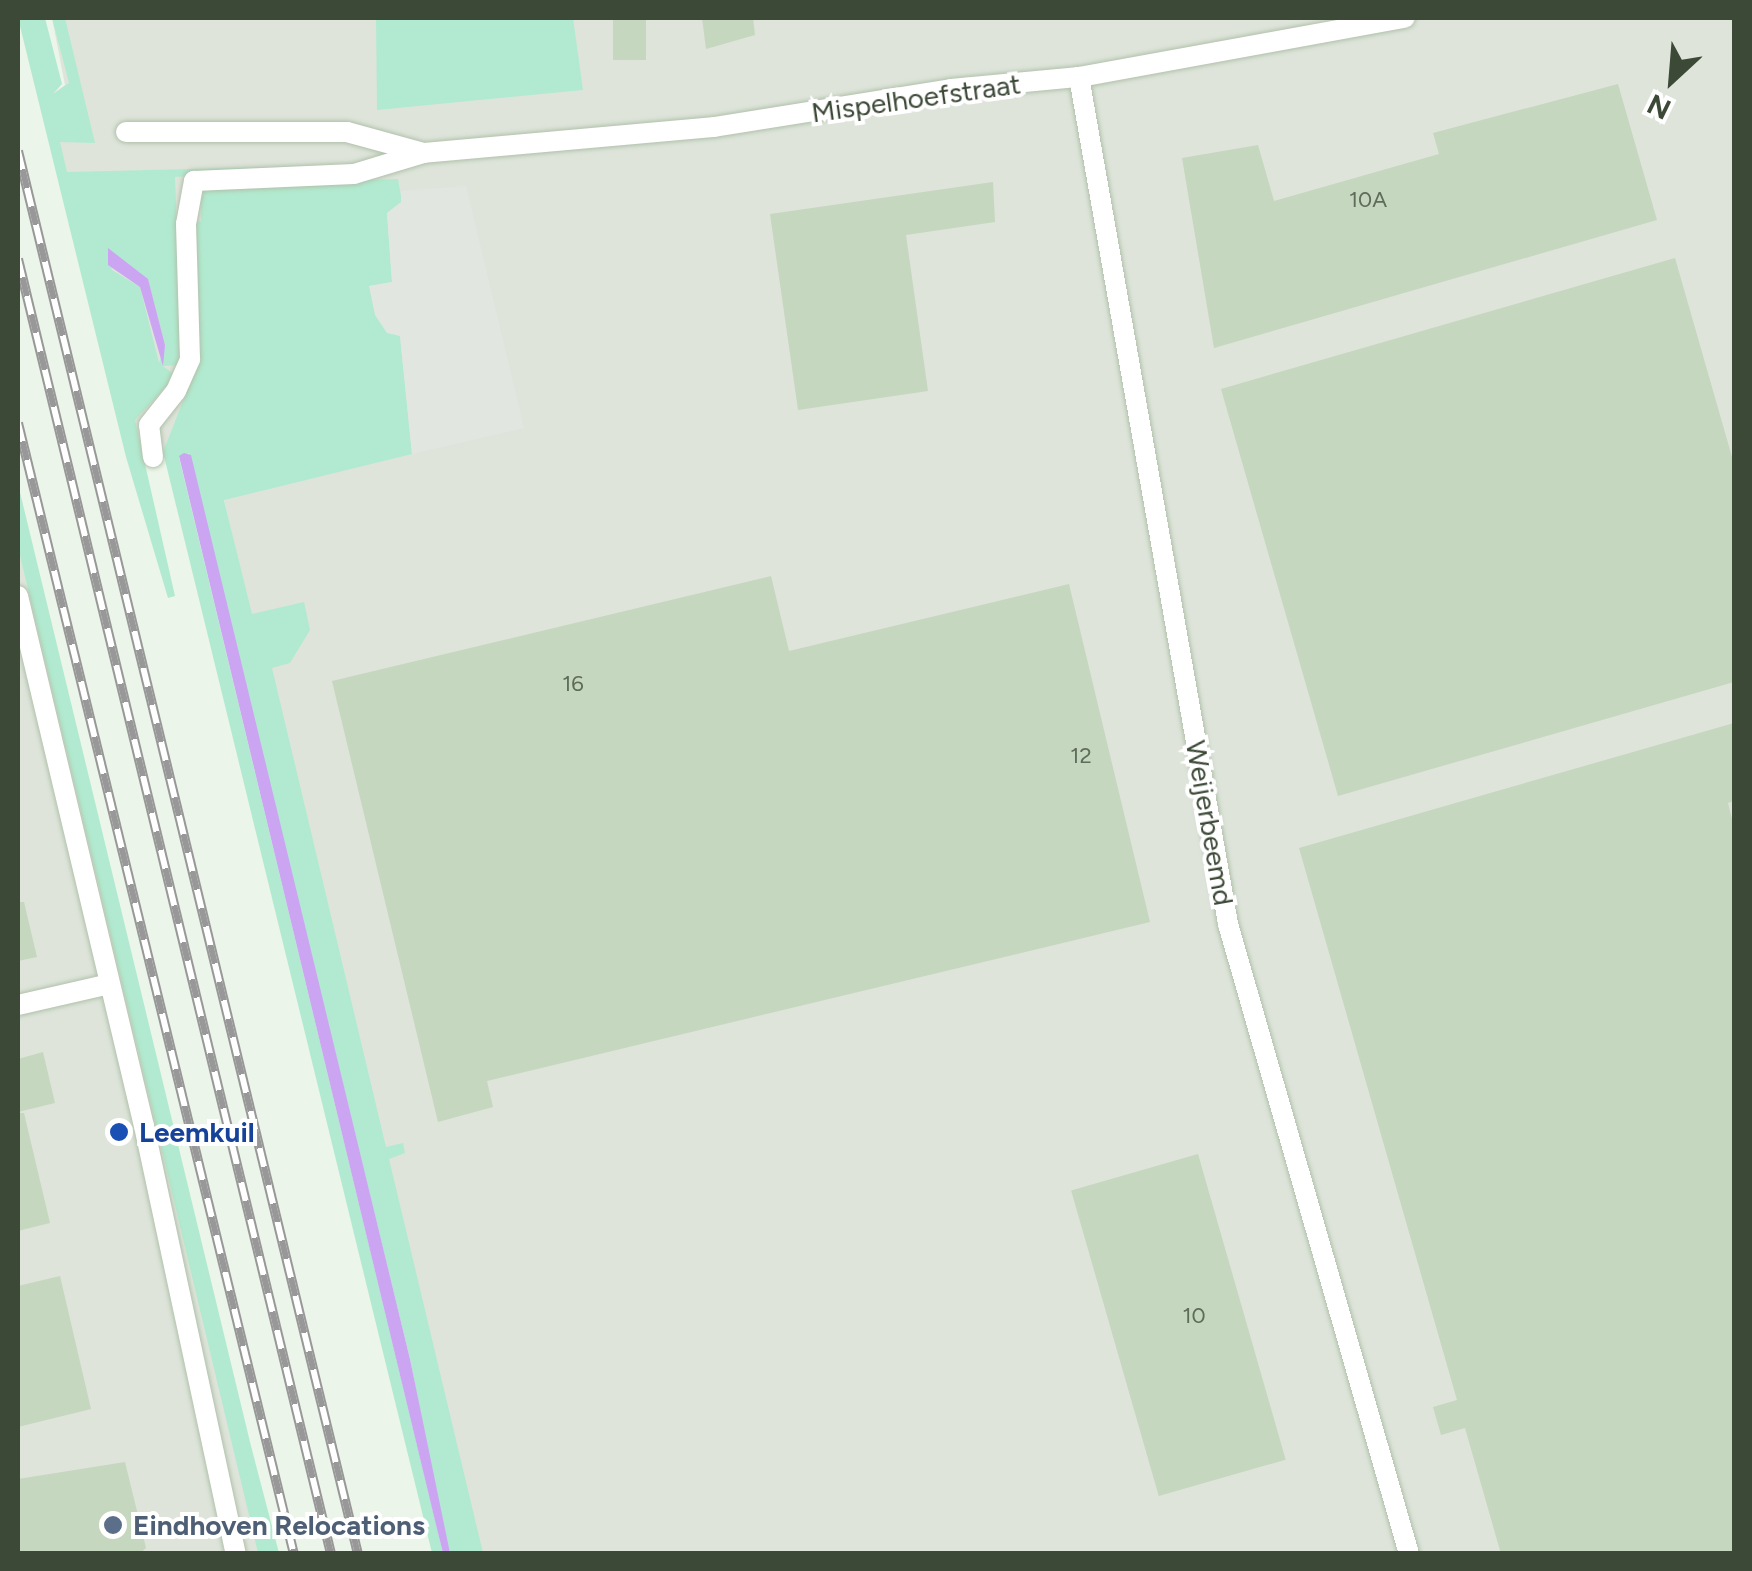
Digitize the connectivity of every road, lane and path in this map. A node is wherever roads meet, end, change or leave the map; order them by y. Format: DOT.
graph roads {
  1 [pos="1405,18"];
  2 [pos="1079,77"];
  3 [pos="126,132"];
  4 [pos="424,153"];
  5 [pos="153,457"];
  6 [pos="18,596"];
  7 [pos="110,984"];
  8 [pos="18,1005"];
  9 [pos="236,1554"];
  10 [pos="1409,1554"];
  1 -- 2 [label="street, Mispelhoefstraat"];
  2 -- 4 [label="street, Mispelhoefstraat"];
  2 -- 10 [label="street, Weijerbeemd"];
  3 -- 4 [label="street, Mispelhoefstraat"];
  4 -- 5 [label="street, Mispelhoefstraat"];
  6 -- 7 [label="street"];
  7 -- 8 [label="street"];
  7 -- 9 [label="street"];
}
